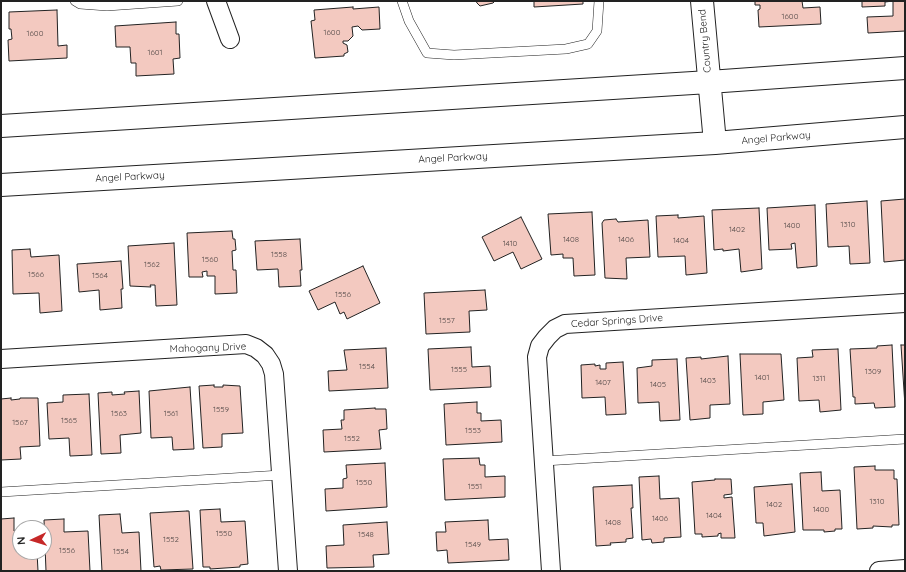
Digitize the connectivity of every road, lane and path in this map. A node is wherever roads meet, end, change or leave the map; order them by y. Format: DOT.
graph roads {
  1 [pos="75,1"];
  2 [pos="178,1"];
  3 [pos="216,1"];
  4 [pos="402,1"];
  5 [pos="599,1"];
  6 [pos="702,1"];
  7 [pos="230,38"];
  8 [pos="905,68"];
  9 [pos="709,82"];
  10 [pos="1,126"];
  11 [pos="905,127"];
  12 [pos="715,143"];
  13 [pos="1,185"];
  14 [pos="905,303"];
  15 [pos="1,359"];
  16 [pos="905,439"];
  17 [pos="544,461"];
  18 [pos="281,475"];
  19 [pos="1,492"];
  20 [pos="905,569"];
  21 [pos="288,571"];
  22 [pos="551,571"];
  23 [pos="879,571"];
  1 -- 2 [label="lane"];
  3 -- 7 [label="street"];
  4 -- 5 [label="lane"];
  6 -- 9 [label="main road, Country Bend"];
  8 -- 9 [label="main road"];
  9 -- 10 [label="main road"];
  9 -- 12 [label="main road, Country Bend"];
  11 -- 12 [label="main road, Angel Parkway"];
  12 -- 13 [label="main road, Angel Parkway"];
  14 -- 17 [label="street, Cedar Springs Drive"];
  15 -- 18 [label="street, Mahogany Drive"];
  16 -- 17 [label="lane"];
  17 -- 22 [label="street, Cedar Springs Drive"];
  18 -- 19 [label="lane"];
  18 -- 21 [label="street, Mahogany Drive"];
  20 -- 23 [label="street"];
}
